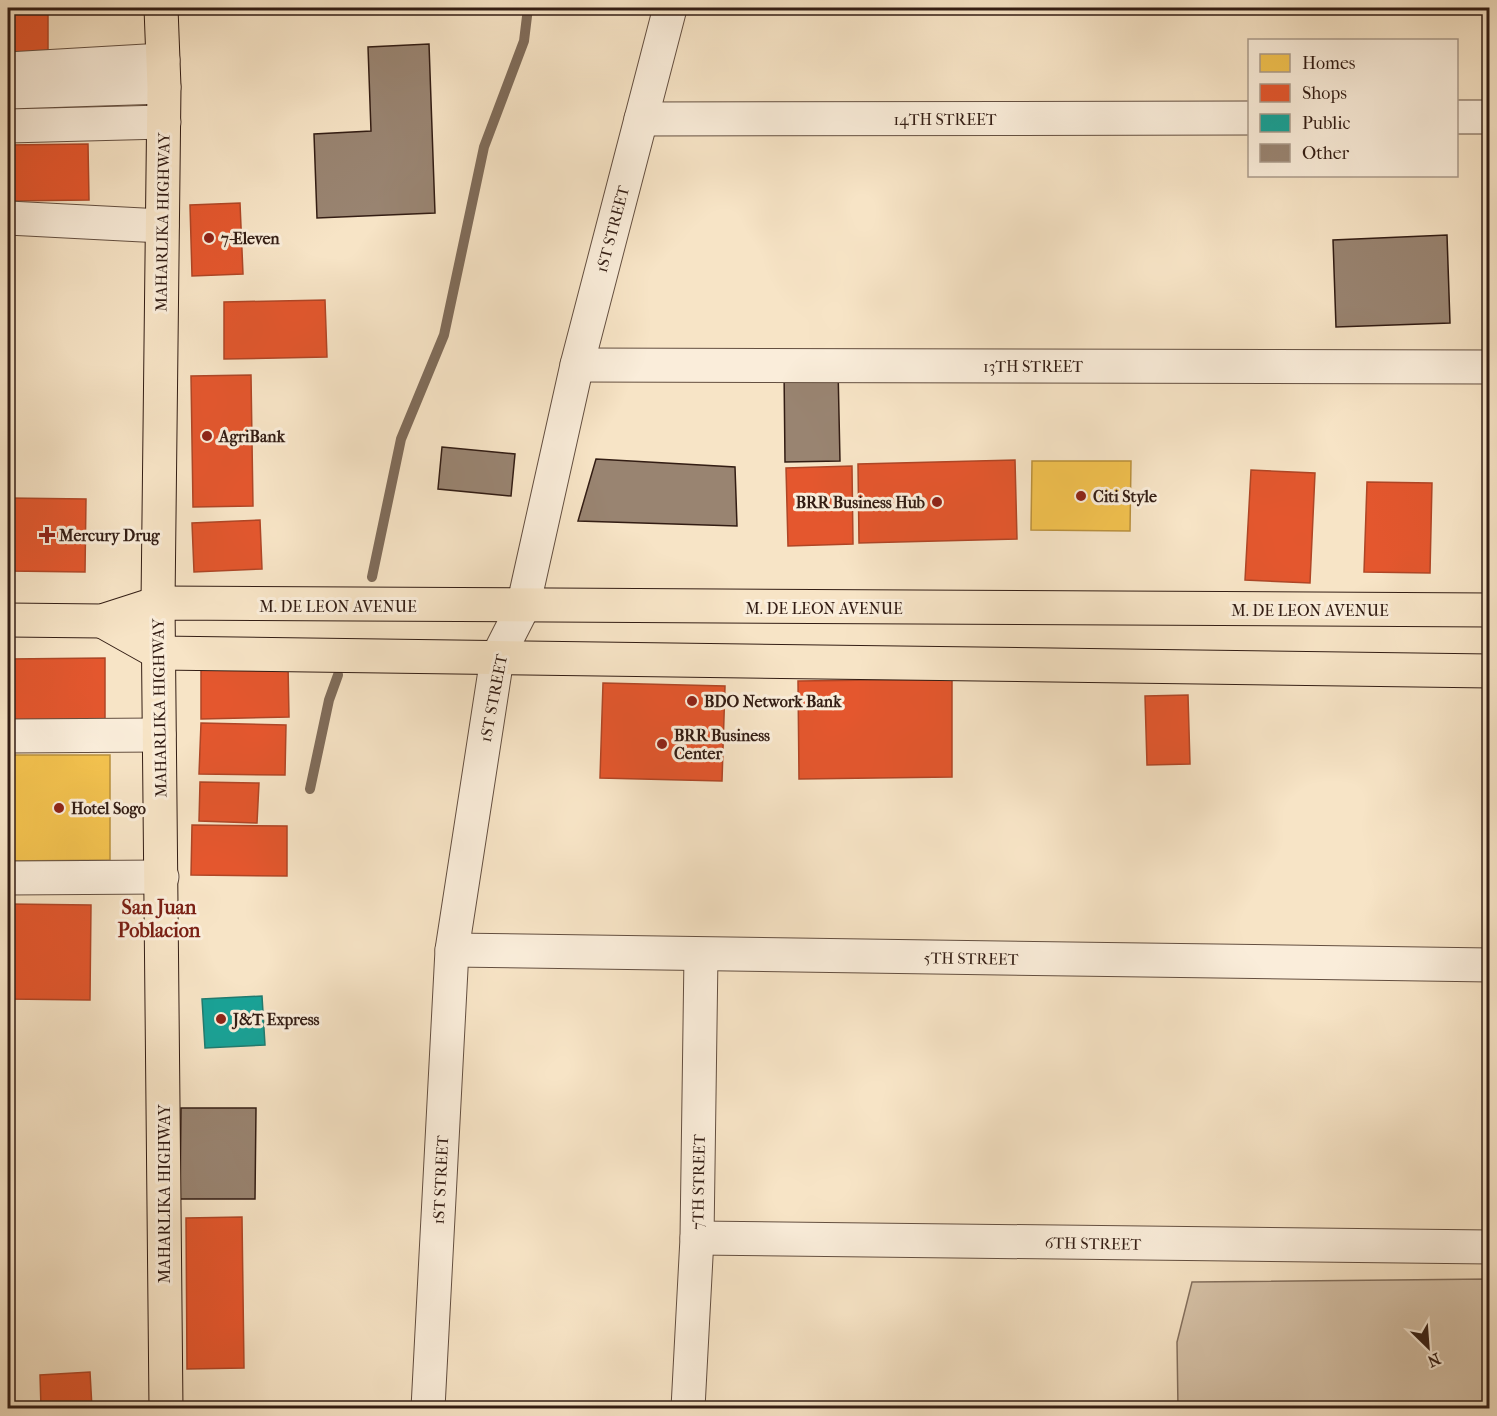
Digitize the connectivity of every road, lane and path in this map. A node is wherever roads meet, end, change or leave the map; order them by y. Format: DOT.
graph roads {
  1 [pos="162,8"];
  2 [pos="670,8"];
  3 [pos="8,69"];
  4 [pos="164,74"];
  5 [pos="8,93"];
  6 [pos="1458,117"];
  7 [pos="1490,117"];
  8 [pos="1248,118"];
  9 [pos="640,119"];
  10 [pos="164,122"];
  11 [pos="8,126"];
  12 [pos="8,218"];
  13 [pos="162,226"];
  14 [pos="577,365"];
  15 [pos="1490,367"];
  16 [pos="158,603"];
  17 [pos="523,607"];
  18 [pos="1490,610"];
  19 [pos="8,620"];
  20 [pos="102,621"];
  21 [pos="159,653"];
  22 [pos="497,658"];
  23 [pos="1490,671"];
  24 [pos="159,735"];
  25 [pos="8,736"];
  26 [pos="162,877"];
  27 [pos="8,878"];
  28 [pos="452,950"];
  29 [pos="701,955"];
  30 [pos="1490,966"];
  31 [pos="697,1238"];
  32 [pos="1490,1247"];
  33 [pos="166,1408"];
  34 [pos="428,1408"];
  35 [pos="688,1408"];
  1 -- 4 [label="main road, MAHARLIKA HIGHWAY"];
  2 -- 9 [label="street, 1ST STREET"];
  3 -- 4 [label="street"];
  4 -- 5 [label="street"];
  4 -- 10 [label="main road, MAHARLIKA HIGHWAY"];
  6 -- 7 [label="street"];
  8 -- 9 [label="street, 14TH STREET"];
  9 -- 14 [label="street, 1ST STREET"];
  10 -- 11 [label="street"];
  10 -- 13 [label="main road, MAHARLIKA HIGHWAY"];
  12 -- 13 [label="street"];
  13 -- 16 [label="main road, MAHARLIKA HIGHWAY"];
  14 -- 15 [label="street, 13TH STREET"];
  14 -- 17 [label="street, 1ST STREET"];
  16 -- 17 [label="main road, M. DE LEON AVENUE"];
  16 -- 20 [label="main road, M. DE LEON AVENUE"];
  16 -- 21 [label="main road, MAHARLIKA HIGHWAY"];
  17 -- 18 [label="main road, M. DE LEON AVENUE"];
  17 -- 22 [label="street, 1ST STREET"];
  19 -- 20 [label="main road"];
  20 -- 21 [label="main road"];
  21 -- 22 [label="main road"];
  21 -- 24 [label="main road, MAHARLIKA HIGHWAY"];
  22 -- 23 [label="main road"];
  22 -- 28 [label="street, 1ST STREET"];
  24 -- 25 [label="street"];
  24 -- 26 [label="main road, MAHARLIKA HIGHWAY"];
  26 -- 27 [label="street"];
  26 -- 33 [label="main road, MAHARLIKA HIGHWAY"];
  28 -- 29 [label="street, 5TH STREET"];
  28 -- 34 [label="street, 1ST STREET"];
  29 -- 30 [label="street, 5TH STREET"];
  29 -- 31 [label="street, 7TH STREET"];
  31 -- 32 [label="street, 6TH STREET"];
  31 -- 35 [label="street, 7TH STREET"];
}
